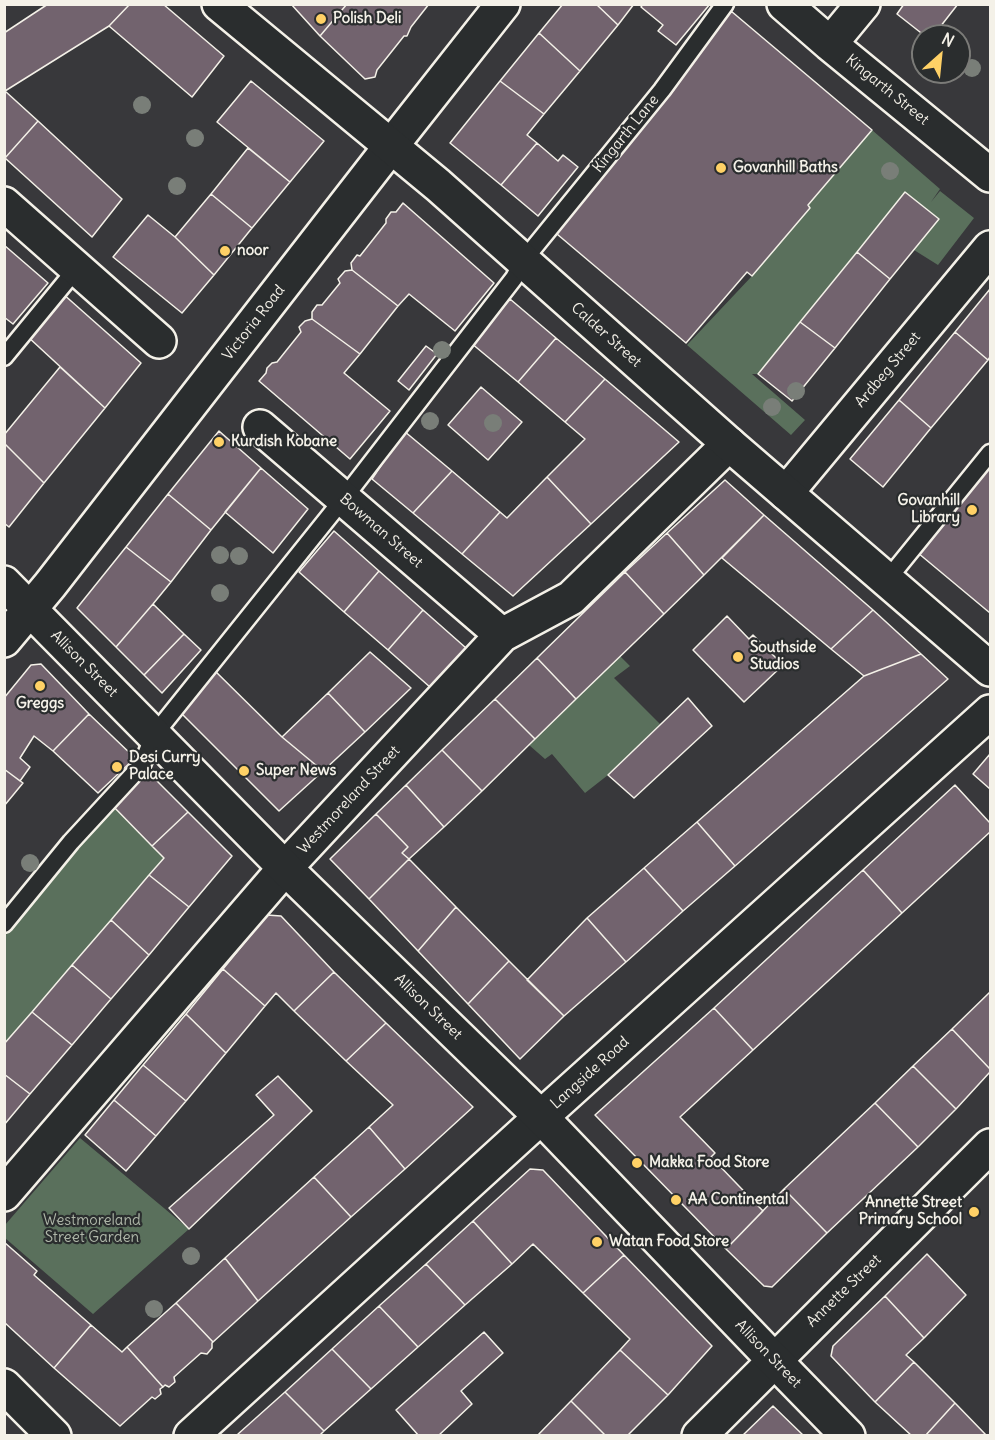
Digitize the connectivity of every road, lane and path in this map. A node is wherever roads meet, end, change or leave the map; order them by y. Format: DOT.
graph roads {
  1 [pos="219,4"];
  2 [pos="503,4"];
  3 [pos="725,4"];
  4 [pos="784,4"];
  5 [pos="863,4"];
  6 [pos="830,44"];
  7 [pos="391,146"];
  8 [pos="990,175"];
  9 [pos="4,204"];
  10 [pos="990,248"];
  11 [pos="523,261"];
  12 [pos="77,267"];
  13 [pos="159,340"];
  14 [pos="4,357"];
  15 [pos="260,427"];
  16 [pos="729,444"];
  17 [pos="990,453"];
  18 [pos="786,493"];
  19 [pos="344,498"];
  20 [pos="887,580"];
  21 [pos="4,583"];
  22 [pos="30,610"];
  23 [pos="502,636"];
  24 [pos="4,640"];
  25 [pos="990,669"];
  26 [pos="990,712"];
  27 [pos="154,735"];
  28 [pos="285,868"];
  29 [pos="4,924"];
  30 [pos="541,1117"];
  31 [pos="990,1146"];
  32 [pos="4,1194"];
  33 [pos="774,1360"];
  34 [pos="4,1386"];
  35 [pos="54,1436"];
  36 [pos="190,1436"];
  37 [pos="699,1436"];
  38 [pos="848,1436"];
  1 -- 7 [label="street, Calder Street"];
  2 -- 7 [label="street, Victoria Road"];
  3 -- 11 [label="lane, Kingarth Lane"];
  4 -- 6 [label="street, Kingarth Street"];
  5 -- 6 [label="street"];
  6 -- 8 [label="street, Kingarth Street"];
  7 -- 11 [label="street, Calder Street"];
  7 -- 22 [label="street, Victoria Road"];
  9 -- 12 [label="street"];
  10 -- 18 [label="street, Ardbeg Street"];
  11 -- 16 [label="street, Calder Street"];
  11 -- 19 [label="lane, Kingarth Lane"];
  12 -- 13 [label="street"];
  12 -- 14 [label="lane"];
  15 -- 19 [label="street, Bowman Street"];
  16 -- 18 [label="street, Calder Street"];
  16 -- 23 [label="street, Westmoreland Street"];
  17 -- 20 [label="lane"];
  18 -- 20 [label="street, Calder Street"];
  19 -- 23 [label="street, Bowman Street"];
  19 -- 27 [label="lane, Kingarth Lane"];
  20 -- 25 [label="street, Calder Street"];
  21 -- 22 [label="street, Allison Street"];
  22 -- 24 [label="street, Victoria Road"];
  22 -- 27 [label="street, Allison Street"];
  23 -- 28 [label="street, Westmoreland Street"];
  26 -- 30 [label="street, Langside Road"];
  27 -- 28 [label="street, Allison Street"];
  27 -- 29 [label="lane, Kingarth Lane"];
  28 -- 30 [label="street, Allison Street"];
  28 -- 32 [label="street, Westmoreland Street"];
  30 -- 33 [label="street, Allison Street"];
  30 -- 36 [label="street, Langside Road"];
  31 -- 33 [label="street, Annette Street"];
  33 -- 37 [label="street, Annette Street"];
  33 -- 38 [label="street, Allison Street"];
  34 -- 35 [label="street"];
}
